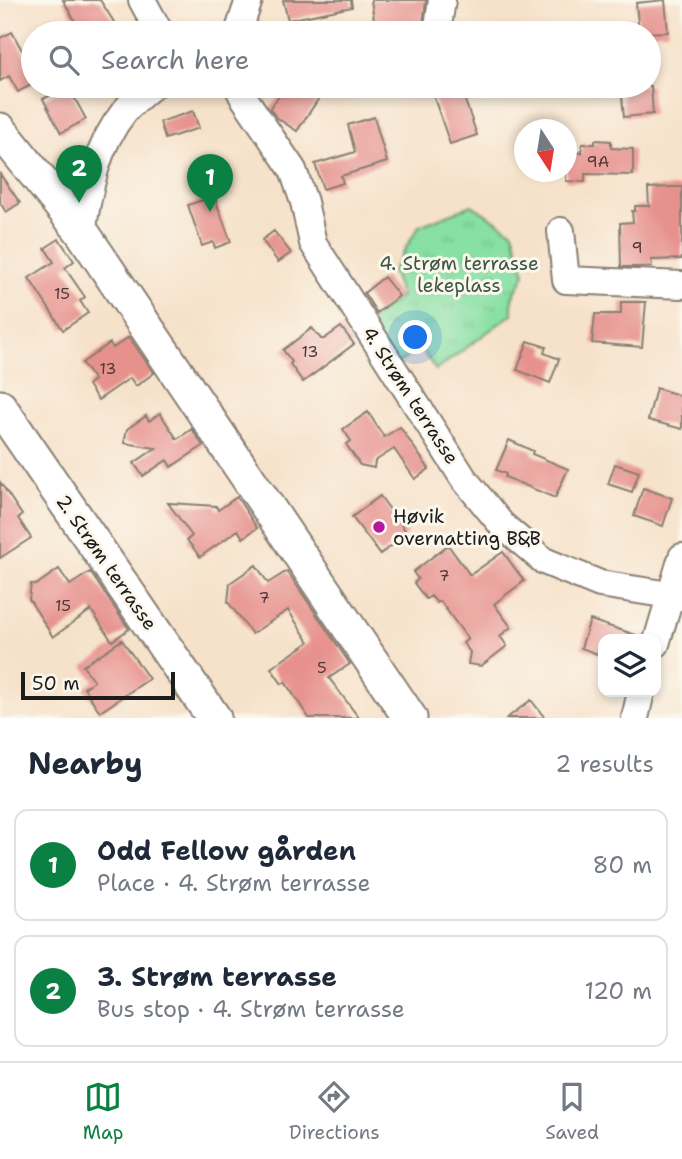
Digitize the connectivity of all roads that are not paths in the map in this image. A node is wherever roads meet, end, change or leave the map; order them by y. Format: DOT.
graph roads {
  1 [pos="142,0"];
  2 [pos="249,0"];
  3 [pos="442,0"];
  4 [pos="153,21"];
  5 [pos="242,21"];
  6 [pos="439,21"];
  7 [pos="139,98"];
  8 [pos="244,98"];
  9 [pos="0,130"];
  10 [pos="561,231"];
  11 [pos="82,232"];
  12 [pos="682,285"];
  13 [pos="0,407"];
  14 [pos="682,557"];
  15 [pos="676,596"];
  16 [pos="660,634"];
  17 [pos="640,697"];
  18 [pos="214,718"];
  19 [pos="410,718"];
  20 [pos="635,718"];
  1 -- 4 [label="street"];
  2 -- 5 [label="street"];
  3 -- 6 [label="street"];
  7 -- 11 [label="street"];
  8 -- 15 [label="street, 4. Strøm terrasse"];
  9 -- 11 [label="main road"];
  10 -- 12 [label="street"];
  11 -- 19 [label="main road"];
  13 -- 18 [label="main road, 2. Strøm terrasse"];
  14 -- 15 [label="street"];
  15 -- 16 [label="street"];
  17 -- 20 [label="street"];
}
